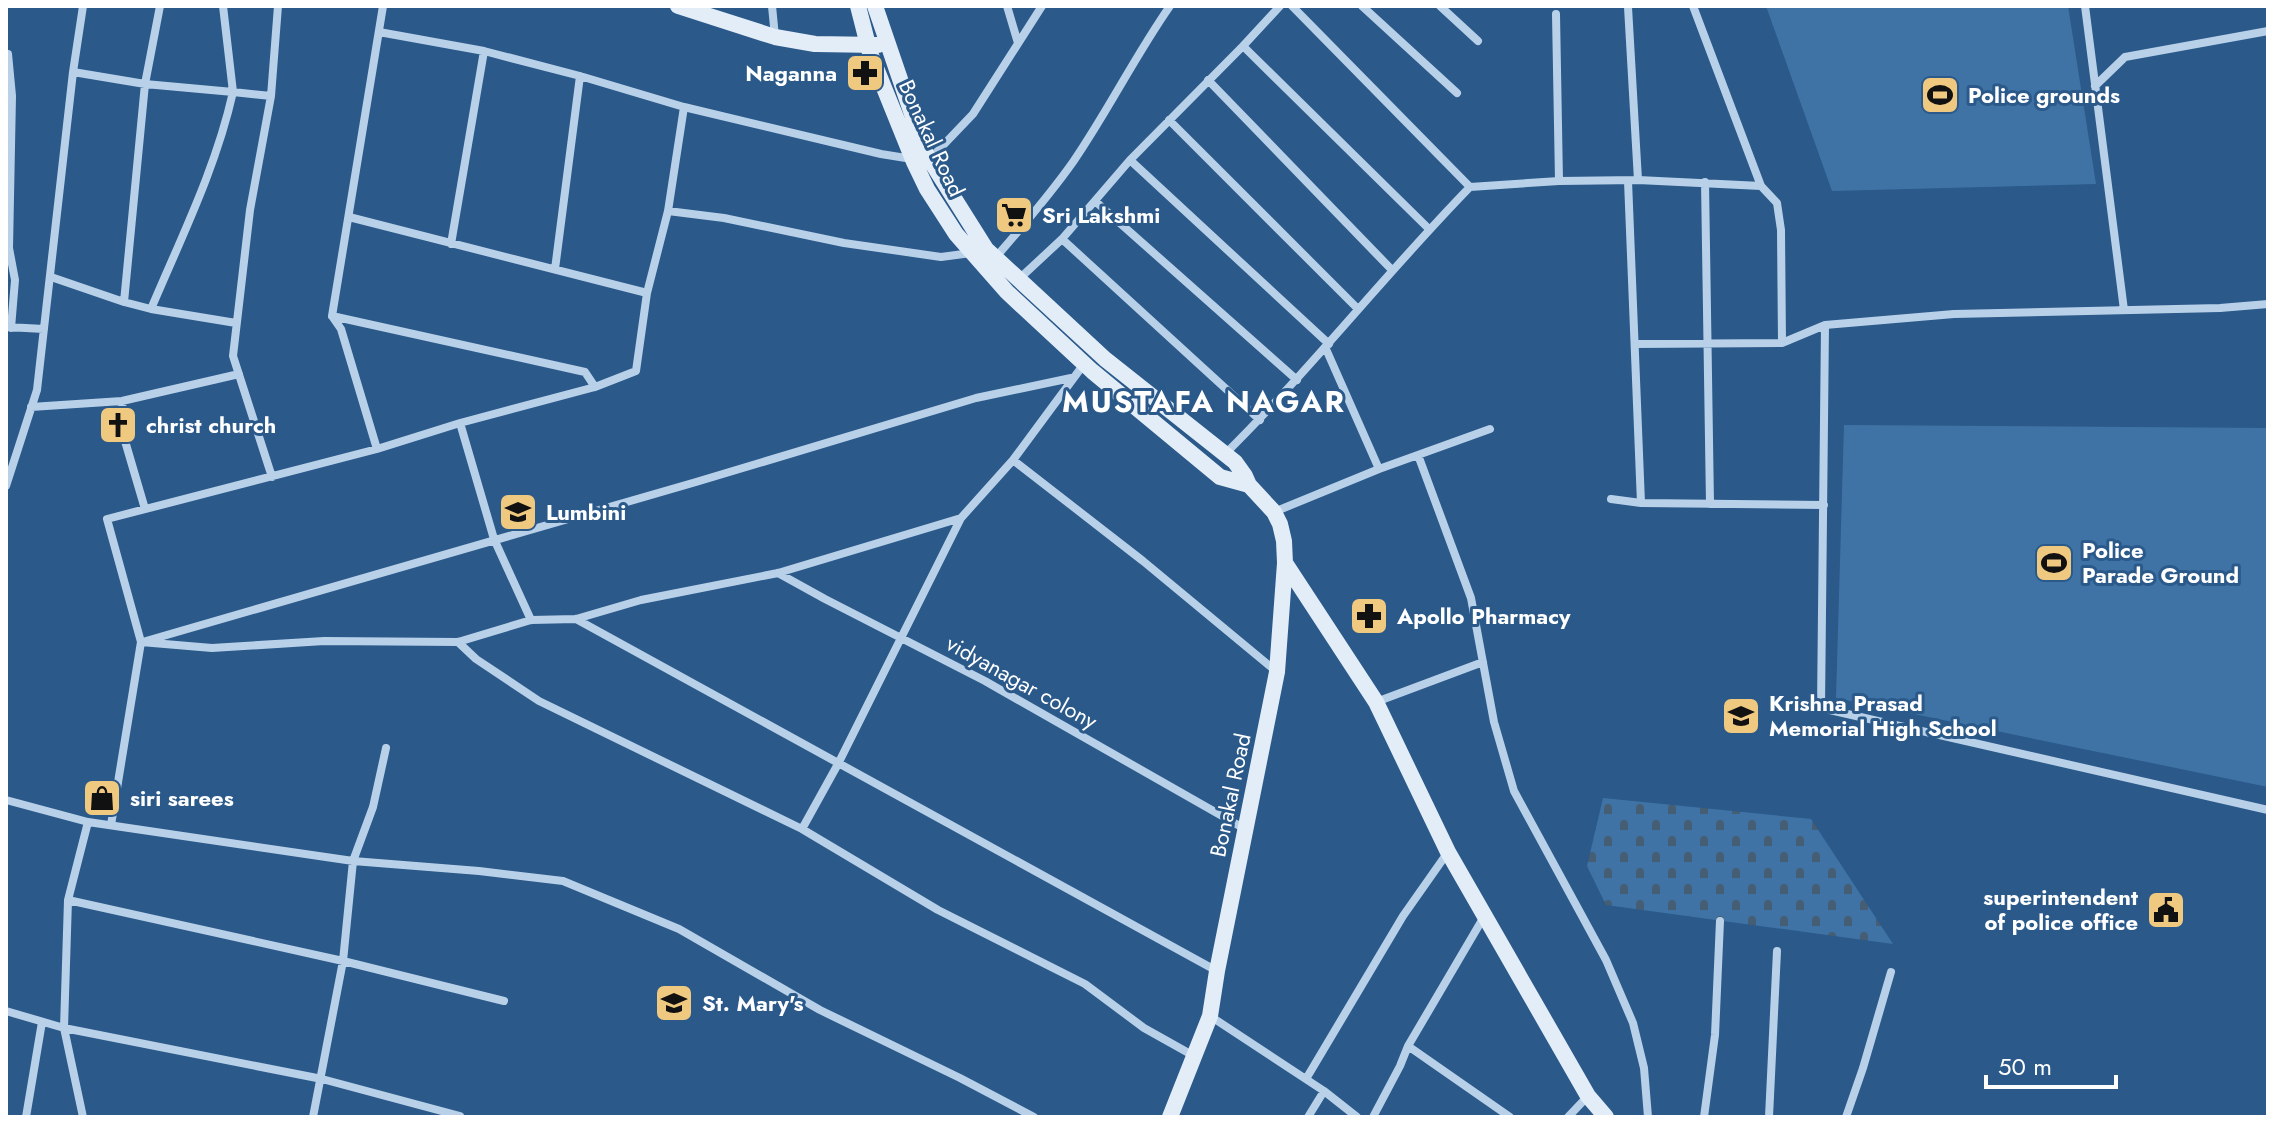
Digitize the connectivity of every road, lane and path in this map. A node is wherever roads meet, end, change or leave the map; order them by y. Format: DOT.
graph roads {
  1 [pos="83,6"];
  2 [pos="160,6"];
  3 [pos="223,6"];
  4 [pos="278,6"];
  5 [pos="383,6"];
  6 [pos="678,6"];
  7 [pos="772,6"];
  8 [pos="858,6"];
  9 [pos="875,6"];
  10 [pos="1007,6"];
  11 [pos="1042,6"];
  12 [pos="1170,6"];
  13 [pos="1280,6"];
  14 [pos="1292,6"];
  15 [pos="1362,6"];
  16 [pos="1440,6"];
  17 [pos="1693,6"];
  18 [pos="2085,6"];
  19 [pos="1628,7"];
  20 [pos="1556,14"];
  21 [pos="2268,31"];
  22 [pos="379,32"];
  23 [pos="775,37"];
  24 [pos="1478,41"];
  25 [pos="1018,43"];
  26 [pos="868,45"];
  27 [pos="887,45"];
  28 [pos="1243,46"];
  29 [pos="484,51"];
  30 [pos="8,54"];
  31 [pos="73,72"];
  32 [pos="580,76"];
  33 [pos="1208,80"];
  34 [pos="145,84"];
  35 [pos="2095,86"];
  36 [pos="233,92"];
  37 [pos="1457,93"];
  38 [pos="271,96"];
  39 [pos="684,107"];
  40 [pos="1169,120"];
  41 [pos="921,159"];
  42 [pos="1130,160"];
  43 [pos="1559,181"];
  44 [pos="1633,181"];
  45 [pos="1705,182"];
  46 [pos="1761,186"];
  47 [pos="1470,187"];
  48 [pos="1095,201"];
  49 [pos="668,211"];
  50 [pos="349,217"];
  51 [pos="1429,229"];
  52 [pos="1062,239"];
  53 [pos="451,244"];
  54 [pos="7,248"];
  55 [pos="972,253"];
  56 [pos="996,257"];
  57 [pos="555,269"];
  58 [pos="1392,270"];
  59 [pos="51,277"];
  60 [pos="1018,280"];
  61 [pos="647,293"];
  62 [pos="124,302"];
  63 [pos="2268,304"];
  64 [pos="151,309"];
  65 [pos="1358,309"];
  66 [pos="2124,310"];
  67 [pos="332,316"];
  68 [pos="236,323"];
  69 [pos="1825,325"];
  70 [pos="8,327"];
  71 [pos="44,329"];
  72 [pos="1708,342"];
  73 [pos="1782,343"];
  74 [pos="1635,344"];
  75 [pos="1327,347"];
  76 [pos="1084,364"];
  77 [pos="239,374"];
  78 [pos="1072,378"];
  79 [pos="1297,380"];
  80 [pos="595,387"];
  81 [pos="122,401"];
  82 [pos="31,407"];
  83 [pos="1260,420"];
  84 [pos="460,423"];
  85 [pos="1490,429"];
  86 [pos="377,449"];
  87 [pos="1224,454"];
  88 [pos="1418,455"];
  89 [pos="1013,460"];
  90 [pos="1379,469"];
  91 [pos="272,477"];
  92 [pos="1249,485"];
  93 [pos="6,486"];
  94 [pos="1611,499"];
  95 [pos="1641,503"];
  96 [pos="1710,504"];
  97 [pos="1824,505"];
  98 [pos="145,509"];
  99 [pos="1274,512"];
  100 [pos="961,518"];
  101 [pos="494,539"];
  102 [pos="1285,563"];
  103 [pos="778,573"];
  104 [pos="576,619"];
  105 [pos="531,620"];
  106 [pos="902,638"];
  107 [pos="141,642"];
  108 [pos="458,642"];
  109 [pos="1483,662"];
  110 [pos="1277,672"];
  111 [pos="1376,702"];
  112 [pos="386,748"];
  113 [pos="838,764"];
  114 [pos="6,800"];
  115 [pos="2268,810"];
  116 [pos="88,822"];
  117 [pos="111,825"];
  118 [pos="802,829"];
  119 [pos="1245,829"];
  120 [pos="1448,852"];
  121 [pos="353,861"];
  122 [pos="68,900"];
  123 [pos="1486,915"];
  124 [pos="1720,921"];
  125 [pos="1777,951"];
  126 [pos="343,961"];
  127 [pos="1217,971"];
  128 [pos="1891,972"];
  129 [pos="504,1001"];
  130 [pos="6,1011"];
  131 [pos="1210,1016"];
  132 [pos="42,1022"];
  133 [pos="64,1028"];
  134 [pos="1408,1046"];
  135 [pos="1195,1056"];
  136 [pos="322,1079"];
  137 [pos="1306,1079"];
  138 [pos="1324,1091"];
  139 [pos="1588,1096"];
  140 [pos="460,1116"];
  141 [pos="26,1117"];
  142 [pos="83,1117"];
  143 [pos="313,1117"];
  144 [pos="1034,1117"];
  145 [pos="1170,1117"];
  146 [pos="1308,1117"];
  147 [pos="1357,1117"];
  148 [pos="1373,1117"];
  149 [pos="1510,1117"];
  150 [pos="1568,1117"];
  151 [pos="1606,1117"];
  152 [pos="1648,1117"];
  153 [pos="1704,1117"];
  154 [pos="1769,1117"];
  155 [pos="1846,1117"];
  1 -- 31 [label="street"];
  2 -- 34 [label="street"];
  3 -- 36 [label="street"];
  4 -- 38 [label="street"];
  5 -- 22 [label="street"];
  6 -- 23 [label="main road"];
  7 -- 23 [label="street"];
  8 -- 26 [label="main road, Bonakal Road"];
  9 -- 27 [label="main road, Bonakal Road"];
  10 -- 25 [label="street"];
  11 -- 25 [label="street"];
  12 -- 56 [label="street"];
  13 -- 28 [label="street"];
  14 -- 47 [label="street"];
  15 -- 37 [label="street"];
  16 -- 24 [label="street"];
  17 -- 46 [label="street"];
  18 -- 35 [label="street"];
  19 -- 44 [label="street"];
  20 -- 43 [label="street"];
  21 -- 35 [label="street"];
  22 -- 29 [label="street"];
  22 -- 50 [label="street"];
  23 -- 26 [label="main road"];
  25 -- 41 [label="street"];
  26 -- 27 [label="main road"];
  26 -- 41 [label="main road, Bonakal Road"];
  27 -- 41 [label="main road, Bonakal Road"];
  28 -- 33 [label="street"];
  28 -- 51 [label="street"];
  29 -- 32 [label="street"];
  29 -- 53 [label="street"];
  30 -- 54 [label="street"];
  31 -- 34 [label="street"];
  31 -- 59 [label="street"];
  32 -- 39 [label="street"];
  32 -- 57 [label="street"];
  33 -- 40 [label="street"];
  33 -- 58 [label="street"];
  34 -- 36 [label="street"];
  34 -- 62 [label="street"];
  35 -- 66 [label="street"];
  36 -- 38 [label="street"];
  36 -- 64 [label="street"];
  38 -- 68 [label="street"];
  39 -- 41 [label="street"];
  39 -- 49 [label="street"];
  40 -- 42 [label="street"];
  40 -- 65 [label="street"];
  41 -- 55 [label="main road, Bonakal Road"];
  41 -- 56 [label="main road, Bonakal Road"];
  42 -- 48 [label="street"];
  42 -- 75 [label="street"];
  43 -- 44 [label="street"];
  43 -- 47 [label="street"];
  44 -- 45 [label="street"];
  44 -- 74 [label="street"];
  45 -- 46 [label="street"];
  45 -- 72 [label="street"];
  46 -- 73 [label="street"];
  47 -- 51 [label="street"];
  48 -- 52 [label="street"];
  48 -- 79 [label="street"];
  49 -- 55 [label="street"];
  49 -- 61 [label="street"];
  50 -- 53 [label="street"];
  50 -- 67 [label="street"];
  51 -- 58 [label="street"];
  52 -- 60 [label="street"];
  52 -- 83 [label="street"];
  53 -- 57 [label="street"];
  54 -- 70 [label="street"];
  55 -- 76 [label="main road, Bonakal Road"];
  56 -- 60 [label="main road, Bonakal Road"];
  57 -- 61 [label="street"];
  58 -- 65 [label="street"];
  59 -- 62 [label="street"];
  59 -- 71 [label="street"];
  60 -- 87 [label="main road, Bonakal Road"];
  61 -- 80 [label="street"];
  62 -- 64 [label="street"];
  63 -- 66 [label="street"];
  64 -- 68 [label="street"];
  65 -- 75 [label="street"];
  66 -- 69 [label="street"];
  67 -- 80 [label="street"];
  67 -- 86 [label="street"];
  68 -- 77 [label="street"];
  69 -- 73 [label="street"];
  69 -- 97 [label="street"];
  70 -- 71 [label="street"];
  71 -- 82 [label="street"];
  72 -- 73 [label="street"];
  72 -- 74 [label="street"];
  72 -- 96 [label="street"];
  74 -- 95 [label="street"];
  75 -- 79 [label="street"];
  75 -- 90 [label="street"];
  76 -- 78 [label="street"];
  76 -- 92 [label="main road, Bonakal Road"];
  77 -- 81 [label="street"];
  77 -- 91 [label="street"];
  78 -- 89 [label="street"];
  78 -- 101 [label="street"];
  79 -- 83 [label="street"];
  80 -- 84 [label="street"];
  81 -- 82 [label="street"];
  81 -- 98 [label="street"];
  82 -- 93 [label="street"];
  83 -- 87 [label="street"];
  84 -- 86 [label="street"];
  84 -- 101 [label="street"];
  85 -- 88 [label="street"];
  86 -- 91 [label="street"];
  87 -- 92 [label="main road, Bonakal Road"];
  88 -- 90 [label="street"];
  88 -- 109 [label="street"];
  89 -- 100 [label="street"];
  89 -- 110 [label="street"];
  90 -- 99 [label="street"];
  91 -- 98 [label="street"];
  92 -- 99 [label="main road, Bonakal Road"];
  94 -- 95 [label="street"];
  95 -- 96 [label="street"];
  96 -- 97 [label="street"];
  97 -- 115 [label="street"];
  98 -- 107 [label="street"];
  99 -- 102 [label="main road, Bonakal Road"];
  100 -- 103 [label="street"];
  100 -- 106 [label="street"];
  101 -- 105 [label="street"];
  101 -- 107 [label="street"];
  102 -- 110 [label="main road, Bonakal Road"];
  102 -- 111 [label="main road"];
  103 -- 104 [label="street"];
  103 -- 106 [label="street, vidyanagar colony"];
  104 -- 105 [label="street"];
  104 -- 113 [label="street"];
  105 -- 108 [label="street"];
  106 -- 113 [label="street"];
  106 -- 119 [label="street, vidyanagar colony"];
  107 -- 108 [label="street"];
  107 -- 117 [label="street"];
  108 -- 118 [label="street"];
  109 -- 111 [label="street"];
  109 -- 152 [label="street"];
  110 -- 119 [label="main road, Bonakal Road"];
  111 -- 120 [label="main road"];
  112 -- 121 [label="street"];
  113 -- 118 [label="street"];
  113 -- 127 [label="street"];
  114 -- 116 [label="street"];
  116 -- 117 [label="street"];
  116 -- 122 [label="street"];
  117 -- 121 [label="street"];
  118 -- 135 [label="street"];
  119 -- 127 [label="main road, Bonakal Road"];
  120 -- 123 [label="main road"];
  120 -- 137 [label="street"];
  121 -- 126 [label="street"];
  121 -- 144 [label="street"];
  122 -- 126 [label="street"];
  122 -- 133 [label="street"];
  123 -- 134 [label="street"];
  123 -- 139 [label="main road"];
  124 -- 153 [label="street"];
  125 -- 154 [label="street"];
  126 -- 129 [label="street"];
  126 -- 136 [label="street"];
  127 -- 131 [label="main road, Bonakal Road"];
  128 -- 155 [label="street"];
  130 -- 132 [label="street"];
  131 -- 135 [label="main road, Bonakal Road"];
  131 -- 137 [label="street"];
  132 -- 133 [label="street"];
  132 -- 141 [label="street"];
  133 -- 136 [label="street"];
  133 -- 142 [label="street"];
  134 -- 148 [label="street"];
  134 -- 149 [label="street"];
  135 -- 145 [label="main road, Bonakal Road"];
  136 -- 140 [label="street"];
  136 -- 143 [label="street"];
  137 -- 138 [label="street"];
  138 -- 146 [label="street"];
  138 -- 147 [label="street"];
  139 -- 150 [label="street"];
  139 -- 151 [label="main road"];
}
